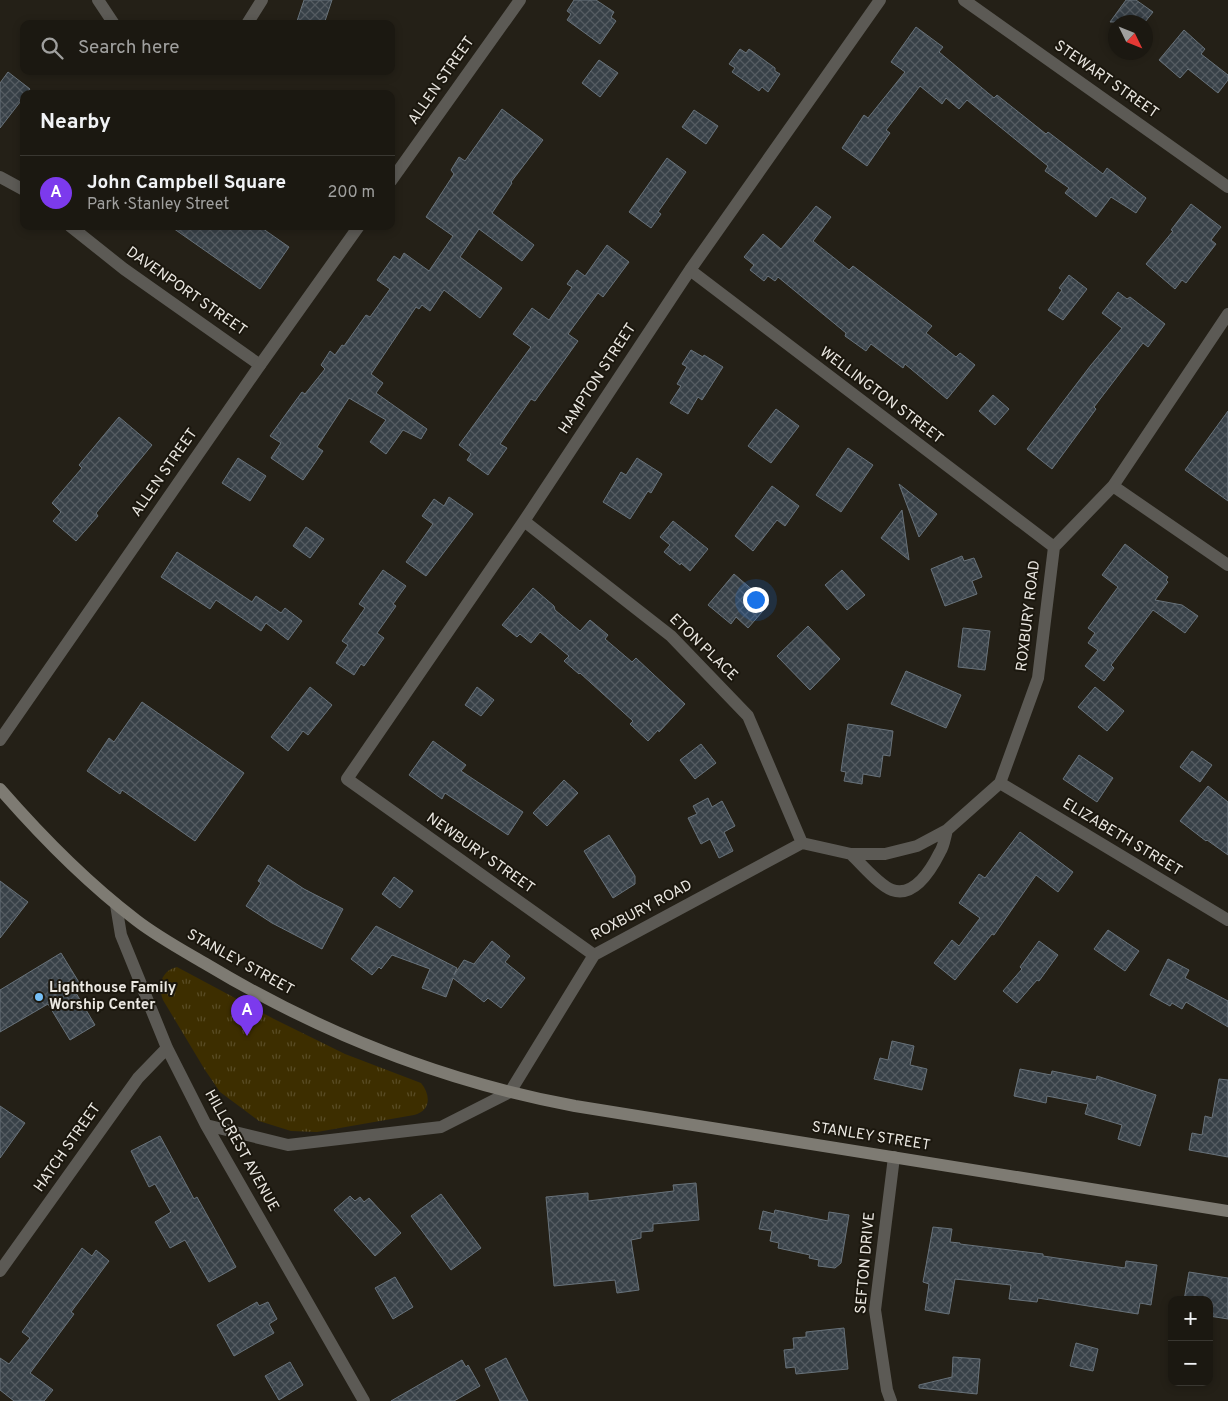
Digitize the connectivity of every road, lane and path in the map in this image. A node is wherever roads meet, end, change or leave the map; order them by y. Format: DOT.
graph roads {
  1 [pos="98,0"];
  2 [pos="262,0"];
  3 [pos="520,0"];
  4 [pos="880,0"];
  5 [pos="964,0"];
  6 [pos="111,20"];
  7 [pos="250,20"];
  8 [pos="395,175"];
  9 [pos="0,177"];
  10 [pos="1228,187"];
  11 [pos="20,188"];
  12 [pos="75,230"];
  13 [pos="356,230"];
  14 [pos="690,270"];
  15 [pos="1228,314"];
  16 [pos="260,365"];
  17 [pos="1113,486"];
  18 [pos="524,521"];
  19 [pos="1054,547"];
  20 [pos="1228,565"];
  21 [pos="0,740"];
  22 [pos="347,779"];
  23 [pos="1000,784"];
  24 [pos="0,789"];
  25 [pos="947,830"];
  26 [pos="802,843"];
  27 [pos="852,854"];
  28 [pos="116,905"];
  29 [pos="1228,920"];
  30 [pos="594,955"];
  31 [pos="167,1048"];
  32 [pos="510,1092"];
  33 [pos="206,1125"];
  34 [pos="894,1157"];
  35 [pos="1228,1211"];
  36 [pos="0,1271"];
  37 [pos="364,1401"];
  38 [pos="891,1401"];
  1 -- 6 [label="street"];
  2 -- 7 [label="street"];
  3 -- 8 [label="street, ALLEN STREET"];
  4 -- 14 [label="street, HAMPTON STREET"];
  5 -- 10 [label="street, STEWART STREET"];
  9 -- 11 [label="street"];
  12 -- 16 [label="street, DAVENPORT STREET"];
  13 -- 16 [label="street, ALLEN STREET"];
  14 -- 18 [label="street, HAMPTON STREET"];
  14 -- 19 [label="street, WELLINGTON STREET"];
  15 -- 17 [label="street, ROXBURY ROAD"];
  16 -- 21 [label="street, ALLEN STREET"];
  17 -- 19 [label="street, ROXBURY ROAD"];
  17 -- 20 [label="street"];
  18 -- 22 [label="street, HAMPTON STREET"];
  18 -- 26 [label="street, ETON PLACE"];
  19 -- 23 [label="street, ROXBURY ROAD"];
  22 -- 30 [label="street, NEWBURY STREET"];
  23 -- 25 [label="street, ROXBURY ROAD"];
  23 -- 29 [label="street, ELIZABETH STREET"];
  24 -- 28 [label="main road, STANLEY STREET"];
  25 -- 27 [label="street, ROXBURY ROAD"];
  25 -- 27 [label="street"];
  26 -- 27 [label="street, ROXBURY ROAD"];
  26 -- 30 [label="street, ROXBURY ROAD"];
  28 -- 31 [label="street, HILLCREST AVENUE"];
  28 -- 32 [label="main road, STANLEY STREET"];
  30 -- 32 [label="street, ROXBURY ROAD"];
  31 -- 33 [label="street, HILLCREST AVENUE"];
  31 -- 36 [label="street, HATCH STREET"];
  32 -- 33 [label="street"];
  32 -- 34 [label="main road, STANLEY STREET"];
  33 -- 37 [label="street, HILLCREST AVENUE"];
  34 -- 35 [label="main road, STANLEY STREET"];
  34 -- 38 [label="street, SEFTON DRIVE"];
}
